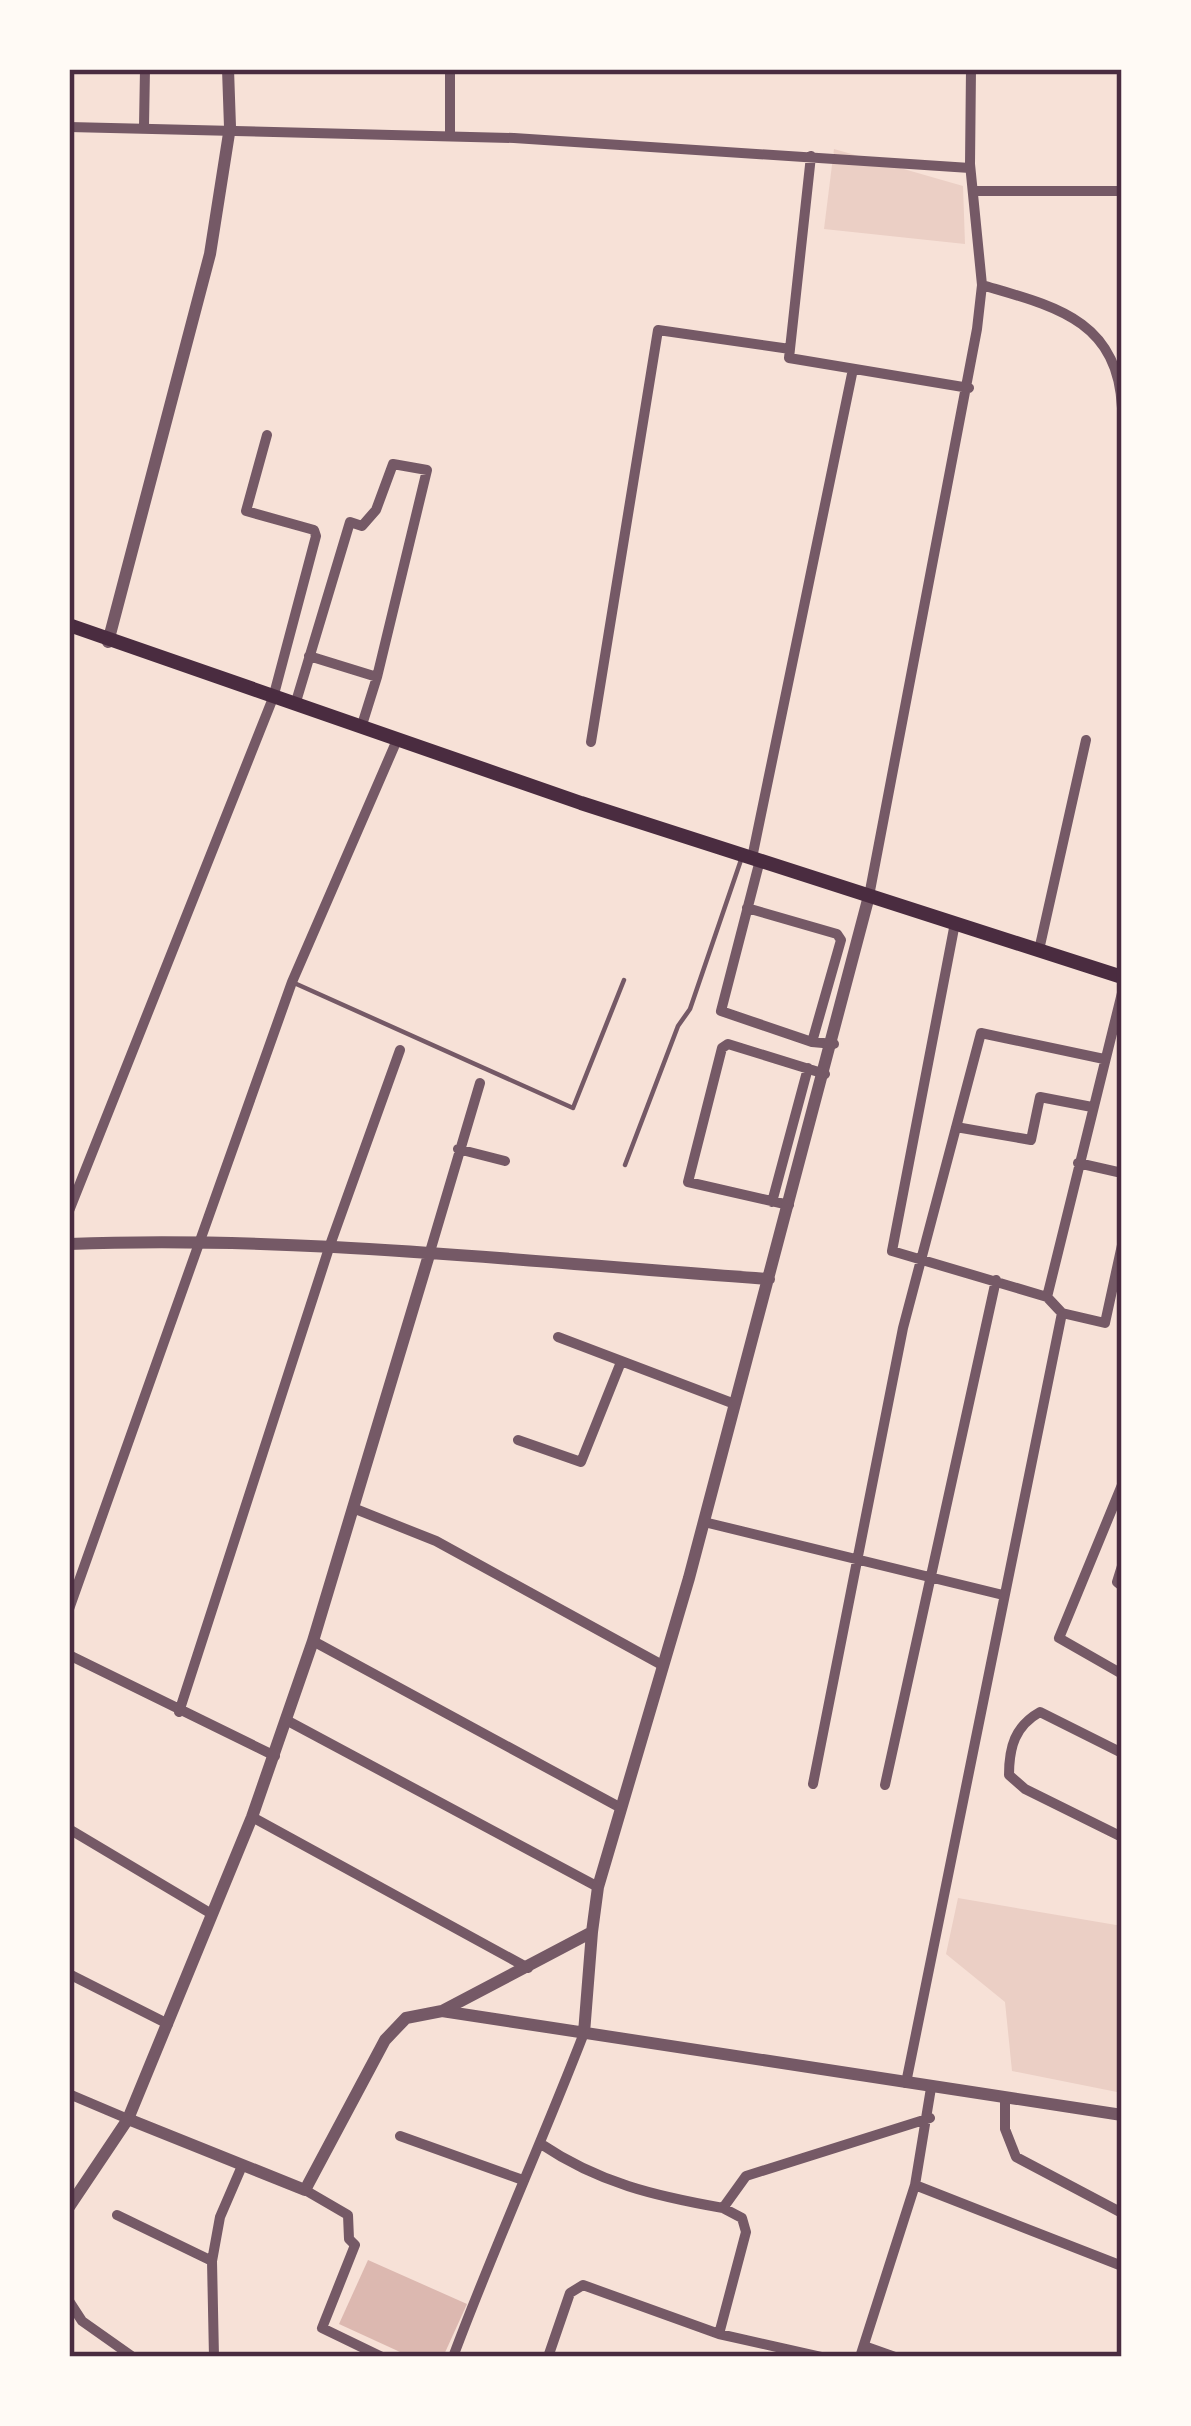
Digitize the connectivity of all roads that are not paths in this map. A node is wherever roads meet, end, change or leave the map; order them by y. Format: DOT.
graph roads {
  1 [pos="145,69"];
  2 [pos="228,69"];
  3 [pos="450,69"];
  4 [pos="971,69"];
  5 [pos="144,126"];
  6 [pos="69,127"];
  7 [pos="230,127"];
  8 [pos="451,135"];
  9 [pos="811,156"];
  10 [pos="970,168"];
  11 [pos="973,191"];
  12 [pos="1122,191"];
  13 [pos="982,285"];
  14 [pos="790,349"];
  15 [pos="853,369"];
  16 [pos="969,388"];
  17 [pos="1122,408"];
  18 [pos="267,435"];
  19 [pos="1122,474"];
  20 [pos="1122,512"];
  21 [pos="69,625"];
  22 [pos="109,641"];
  23 [pos="309,656"];
  24 [pos="377,677"];
  25 [pos="273,698"];
  26 [pos="295,705"];
  27 [pos="361,728"];
  28 [pos="397,740"];
  29 [pos="1086,740"];
  30 [pos="591,742"];
  31 [pos="751,858"];
  32 [pos="869,896"];
  33 [pos="747,908"];
  34 [pos="955,923"];
  35 [pos="1039,950"];
  36 [pos="1122,976"];
  37 [pos="624,980"];
  38 [pos="292,982"];
  39 [pos="1122,993"];
  40 [pos="812,1042"];
  41 [pos="834,1044"];
  42 [pos="400,1050"];
  43 [pos="1104,1059"];
  44 [pos="808,1068"];
  45 [pos="826,1074"];
  46 [pos="480,1083"];
  47 [pos="1092,1107"];
  48 [pos="956,1127"];
  49 [pos="458,1149"];
  50 [pos="505,1161"];
  51 [pos="1078,1162"];
  52 [pos="625,1165"];
  53 [pos="1122,1174"];
  54 [pos="772,1202"];
  55 [pos="789,1205"];
  56 [pos="69,1211"];
  57 [pos="198,1239"];
  58 [pos="69,1244"];
  59 [pos="1122,1245"];
  60 [pos="330,1246"];
  61 [pos="429,1255"];
  62 [pos="922,1261"];
  63 [pos="769,1280"];
  64 [pos="996,1280"];
  65 [pos="1047,1297"];
  66 [pos="1062,1313"];
  67 [pos="1105,1323"];
  68 [pos="1122,1327"];
  69 [pos="557,1337"];
  70 [pos="621,1362"];
  71 [pos="732,1403"];
  72 [pos="518,1440"];
  73 [pos="1122,1485"];
  74 [pos="352,1508"];
  75 [pos="704,1522"];
  76 [pos="857,1562"];
  77 [pos="1122,1566"];
  78 [pos="930,1580"];
  79 [pos="1122,1586"];
  80 [pos="1003,1595"];
  81 [pos="69,1610"];
  82 [pos="313,1641"];
  83 [pos="69,1655"];
  84 [pos="662,1665"];
  85 [pos="1122,1674"];
  86 [pos="178,1712"];
  87 [pos="288,1721"];
  88 [pos="1122,1753"];
  89 [pos="275,1756"];
  90 [pos="813,1784"];
  91 [pos="885,1785"];
  92 [pos="621,1808"];
  93 [pos="252,1816"];
  94 [pos="69,1829"];
  95 [pos="1122,1837"];
  96 [pos="598,1887"];
  97 [pos="209,1913"];
  98 [pos="592,1932"];
  99 [pos="528,1968"];
  100 [pos="69,1974"];
  101 [pos="442,2011"];
  102 [pos="168,2024"];
  103 [pos="584,2033"];
  104 [pos="906,2083"];
  105 [pos="931,2088"];
  106 [pos="69,2094"];
  107 [pos="1005,2099"];
  108 [pos="1122,2115"];
  109 [pos="929,2118"];
  110 [pos="128,2119"];
  111 [pos="400,2136"];
  112 [pos="541,2144"];
  113 [pos="242,2166"];
  114 [pos="520,2179"];
  115 [pos="915,2185"];
  116 [pos="305,2190"];
  117 [pos="69,2207"];
  118 [pos="723,2208"];
  119 [pos="1122,2213"];
  120 [pos="117,2216"];
  121 [pos="212,2260"];
  122 [pos="1122,2266"];
  123 [pos="69,2301"];
  124 [pos="719,2334"];
  125 [pos="862,2351"];
  126 [pos="134,2357"];
  127 [pos="214,2357"];
  128 [pos="382,2357"];
  129 [pos="453,2357"];
  130 [pos="548,2357"];
  131 [pos="821,2357"];
  132 [pos="895,2357"];
  1 -- 5 [label="street"];
  2 -- 7 [label="street"];
  3 -- 8 [label="street"];
  4 -- 10 [label="street"];
  5 -- 6 [label="street"];
  5 -- 7 [label="street"];
  7 -- 8 [label="street"];
  7 -- 22 [label="street"];
  8 -- 9 [label="street"];
  9 -- 10 [label="street"];
  9 -- 14 [label="street"];
  10 -- 11 [label="street"];
  11 -- 12 [label="street"];
  11 -- 13 [label="street"];
  13 -- 16 [label="street"];
  13 -- 17 [label="street"];
  14 -- 15 [label="street"];
  14 -- 30 [label="street"];
  15 -- 16 [label="street"];
  15 -- 31 [label="street"];
  16 -- 32 [label="street"];
  18 -- 25 [label="street"];
  19 -- 20 [label="street"];
  21 -- 22 [label="main road"];
  22 -- 25 [label="main road"];
  23 -- 24 [label="street"];
  23 -- 24 [label="street"];
  23 -- 26 [label="street"];
  24 -- 27 [label="street"];
  25 -- 26 [label="main road"];
  25 -- 56 [label="street"];
  26 -- 27 [label="main road"];
  27 -- 28 [label="main road"];
  28 -- 31 [label="main road"];
  28 -- 38 [label="street"];
  29 -- 35 [label="street"];
  31 -- 32 [label="main road"];
  31 -- 33 [label="street"];
  31 -- 52 [label="lane"];
  32 -- 34 [label="main road"];
  32 -- 41 [label="street"];
  33 -- 40 [label="street"];
  33 -- 40 [label="street"];
  34 -- 35 [label="main road"];
  34 -- 62 [label="street"];
  35 -- 36 [label="main road"];
  37 -- 38 [label="lane"];
  38 -- 57 [label="street"];
  39 -- 43 [label="street"];
  40 -- 41 [label="street"];
  41 -- 45 [label="street"];
  42 -- 60 [label="street"];
  43 -- 47 [label="street"];
  43 -- 48 [label="street"];
  44 -- 45 [label="street"];
  44 -- 54 [label="street"];
  44 -- 54 [label="street"];
  45 -- 55 [label="street"];
  46 -- 49 [label="street"];
  47 -- 48 [label="street"];
  47 -- 51 [label="street"];
  48 -- 62 [label="street"];
  49 -- 50 [label="street"];
  49 -- 61 [label="street"];
  51 -- 53 [label="street"];
  51 -- 65 [label="street"];
  54 -- 55 [label="street"];
  55 -- 63 [label="street"];
  57 -- 58 [label="street"];
  57 -- 60 [label="street"];
  57 -- 81 [label="street"];
  59 -- 67 [label="street"];
  60 -- 61 [label="street"];
  60 -- 86 [label="street"];
  61 -- 63 [label="street"];
  61 -- 74 [label="street"];
  62 -- 64 [label="street"];
  62 -- 76 [label="street"];
  63 -- 71 [label="street"];
  64 -- 65 [label="street"];
  64 -- 78 [label="street"];
  65 -- 66 [label="street"];
  66 -- 67 [label="street"];
  66 -- 80 [label="street"];
  67 -- 68 [label="street"];
  69 -- 70 [label="street"];
  70 -- 71 [label="street"];
  70 -- 72 [label="street"];
  71 -- 75 [label="street"];
  73 -- 85 [label="street"];
  74 -- 82 [label="street"];
  74 -- 84 [label="street"];
  75 -- 76 [label="street"];
  75 -- 84 [label="street"];
  76 -- 78 [label="street"];
  76 -- 90 [label="street"];
  77 -- 79 [label="street"];
  78 -- 80 [label="street"];
  78 -- 91 [label="street"];
  80 -- 104 [label="street"];
  82 -- 87 [label="street"];
  82 -- 92 [label="street"];
  83 -- 86 [label="street"];
  84 -- 92 [label="street"];
  86 -- 89 [label="street"];
  87 -- 89 [label="street"];
  87 -- 96 [label="street"];
  88 -- 95 [label="street"];
  89 -- 93 [label="street"];
  92 -- 96 [label="street"];
  93 -- 97 [label="street"];
  93 -- 99 [label="street"];
  94 -- 97 [label="street"];
  96 -- 98 [label="street"];
  97 -- 102 [label="street"];
  98 -- 99 [label="street"];
  98 -- 103 [label="street"];
  99 -- 101 [label="street"];
  100 -- 102 [label="street"];
  101 -- 103 [label="street"];
  101 -- 116 [label="street"];
  102 -- 110 [label="street"];
  103 -- 104 [label="street"];
  103 -- 112 [label="street"];
  104 -- 105 [label="street"];
  105 -- 107 [label="street"];
  105 -- 109 [label="street"];
  106 -- 110 [label="street"];
  107 -- 108 [label="street"];
  107 -- 119 [label="street"];
  109 -- 115 [label="street"];
  109 -- 118 [label="street"];
  110 -- 113 [label="street"];
  110 -- 117 [label="street"];
  111 -- 114 [label="street"];
  112 -- 114 [label="street"];
  112 -- 118 [label="street"];
  113 -- 116 [label="street"];
  113 -- 121 [label="street"];
  114 -- 129 [label="street"];
  115 -- 122 [label="street"];
  115 -- 125 [label="street"];
  116 -- 128 [label="street"];
  118 -- 124 [label="street"];
  120 -- 121 [label="street"];
  121 -- 127 [label="street"];
  123 -- 126 [label="street"];
  124 -- 130 [label="street"];
  124 -- 131 [label="street"];
  125 -- 132 [label="street"];
}
